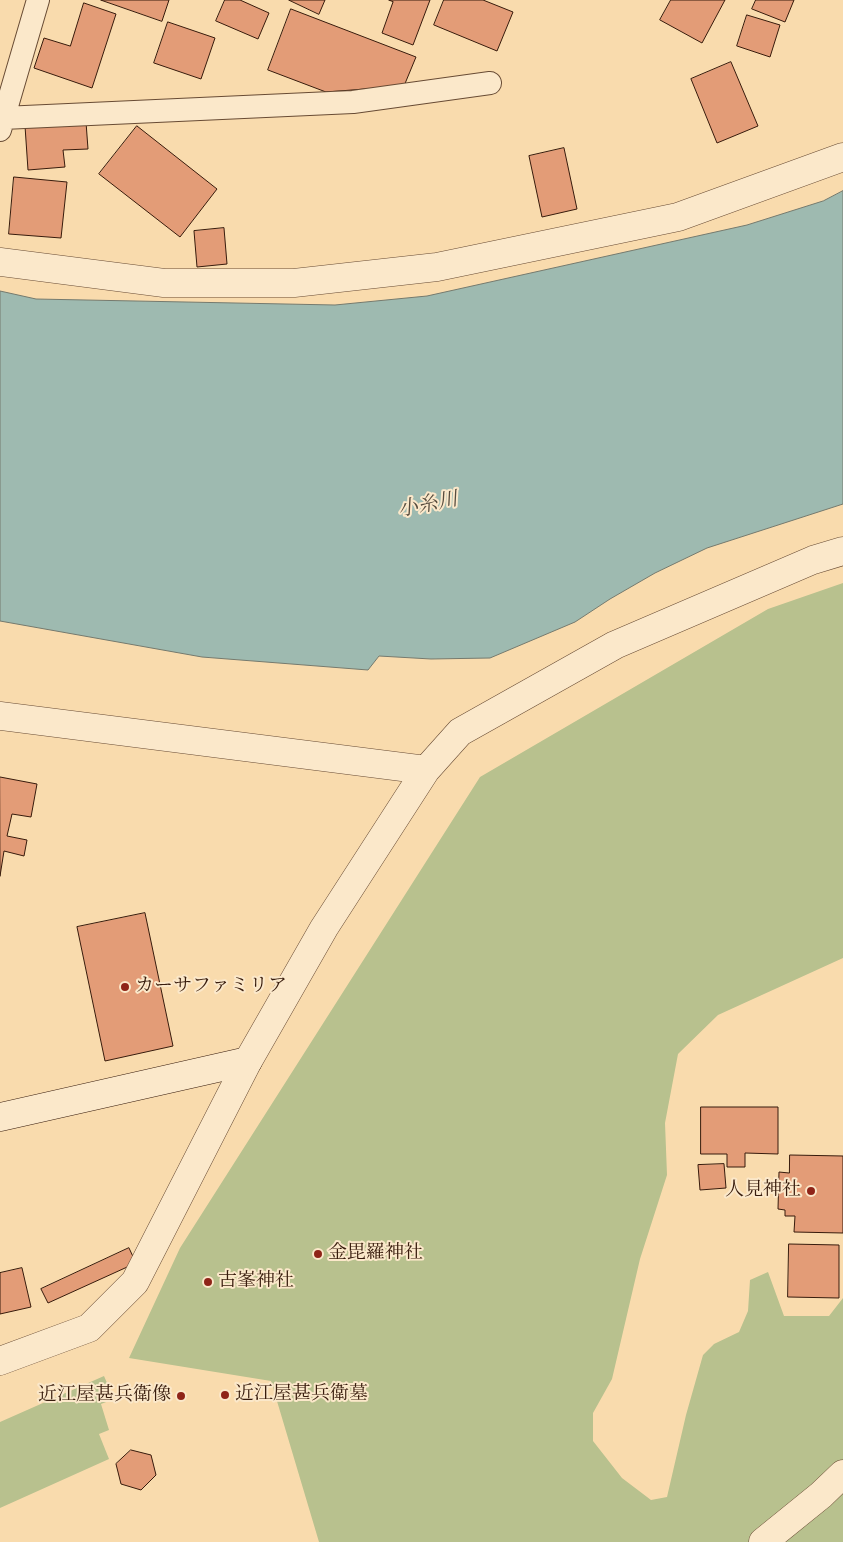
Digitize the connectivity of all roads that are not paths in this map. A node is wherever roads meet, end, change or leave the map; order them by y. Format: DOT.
graph roads {
  1 [pos="38,0"];
  2 [pos="490,83"];
  3 [pos="2,124"];
  4 [pos="843,157"];
  5 [pos="0,262"];
  6 [pos="843,551"];
  7 [pos="0,716"];
  8 [pos="426,770"];
  9 [pos="248,1061"];
  10 [pos="0,1117"];
  11 [pos="0,1361"];
  12 [pos="843,1474"];
  13 [pos="763,1542"];
  1 -- 3 [label="lane"];
  2 -- 3 [label="lane"];
  4 -- 5 [label="street"];
  6 -- 8 [label="street"];
  7 -- 8 [label="street"];
  8 -- 9 [label="street"];
  9 -- 10 [label="street"];
  9 -- 11 [label="street"];
  12 -- 13 [label="street"];
}
